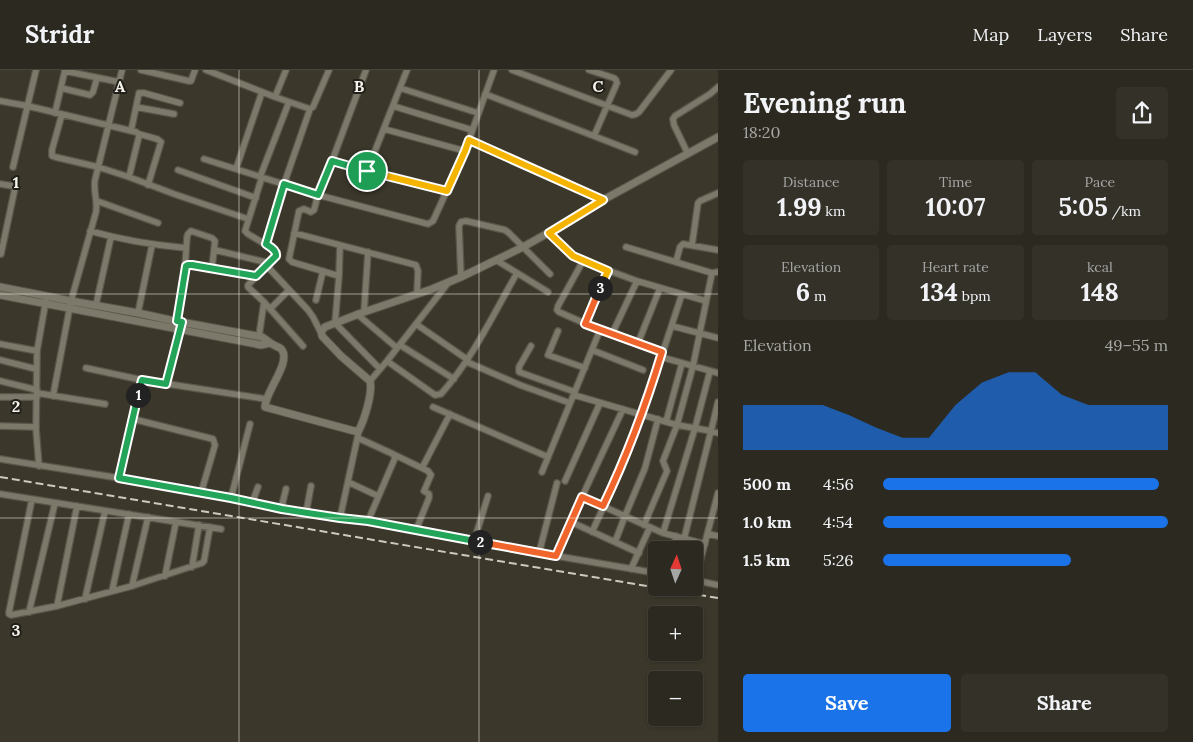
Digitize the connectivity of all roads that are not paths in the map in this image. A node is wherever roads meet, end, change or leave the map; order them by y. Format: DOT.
graph roads {
  1 [pos="36,70"];
  2 [pos="65,70"];
  3 [pos="122,70"];
  4 [pos="141,70"];
  5 [pos="195,70"];
  6 [pos="206,70"];
  7 [pos="286,70"];
  8 [pos="329,70"];
  9 [pos="366,70"];
  10 [pos="407,70"];
  11 [pos="494,70"];
  12 [pos="512,70"];
  13 [pos="589,70"];
  14 [pos="670,70"];
  15 [pos="530,73"];
  16 [pos="97,78"];
  17 [pos="119,82"];
  18 [pos="718,87"];
  19 [pos="61,88"];
  20 [pos="400,88"];
  21 [pos="262,92"];
  22 [pos="485,94"];
  23 [pos="275,97"];
  24 [pos="0,101"];
  25 [pos="288,102"];
  26 [pos="180,103"];
  27 [pos="28,106"];
  28 [pos="393,106"];
  29 [pos="607,106"];
  30 [pos="136,107"];
  31 [pos="310,109"];
  32 [pos="58,113"];
  33 [pos="478,113"];
  34 [pos="174,114"];
  35 [pos="109,125"];
  36 [pos="384,129"];
  37 [pos="472,130"];
  38 [pos="132,131"];
  39 [pos="138,134"];
  40 [pos="594,136"];
  41 [pos="718,137"];
  42 [pos="469,140"];
  43 [pos="465,151"];
  44 [pos="635,152"];
  45 [pos="688,154"];
  46 [pos="204,159"];
  47 [pos="332,161"];
  48 [pos="13,167"];
  49 [pos="98,167"];
  50 [pos="236,169"];
  51 [pos="178,170"];
  52 [pos="367,171"];
  53 [pos="129,177"];
  54 [pos="261,177"];
  55 [pos="0,184"];
  56 [pos="148,184"];
  57 [pos="284,184"];
  58 [pos="447,191"];
  59 [pos="718,193"];
  60 [pos="318,195"];
  61 [pos="256,198"];
  62 [pos="97,200"];
  63 [pos="603,200"];
  64 [pos="248,219"];
  65 [pos="158,222"];
  66 [pos="90,232"];
  67 [pos="294,233"];
  68 [pos="549,233"];
  69 [pos="111,237"];
  70 [pos="266,244"];
  71 [pos="152,245"];
  72 [pos="340,245"];
  73 [pos="692,245"];
  74 [pos="523,247"];
  75 [pos="186,248"];
  76 [pos="626,248"];
  77 [pos="215,250"];
  78 [pos="718,250"];
  79 [pos="368,252"];
  80 [pos="0,256"];
  81 [pos="496,260"];
  82 [pos="583,261"];
  83 [pos="676,262"];
  84 [pos="268,264"];
  85 [pos="212,268"];
  86 [pos="185,269"];
  87 [pos="323,271"];
  88 [pos="608,271"];
  89 [pos="715,272"];
  90 [pos="517,273"];
  91 [pos="550,274"];
  92 [pos="256,276"];
  93 [pos="339,276"];
  94 [pos="461,277"];
  95 [pos="637,281"];
  96 [pos="448,283"];
  97 [pos="0,287"];
  98 [pos="660,288"];
  99 [pos="289,290"];
  100 [pos="548,292"];
  101 [pos="416,293"];
  102 [pos="682,294"];
  103 [pos="0,295"];
  104 [pos="46,296"];
  105 [pos="316,300"];
  106 [pos="706,301"];
  107 [pos="264,302"];
  108 [pos="45,304"];
  109 [pos="71,305"];
  110 [pos="96,305"];
  111 [pos="270,309"];
  112 [pos="138,312"];
  113 [pos="361,313"];
  114 [pos="335,323"];
  115 [pos="180,324"];
  116 [pos="416,324"];
  117 [pos="585,324"];
  118 [pos="672,326"];
  119 [pos="600,330"];
  120 [pos="558,331"];
  121 [pos="321,333"];
  122 [pos="612,334"];
  123 [pos="700,334"];
  124 [pos="259,336"];
  125 [pos="718,338"];
  126 [pos="270,343"];
  127 [pos="638,343"];
  128 [pos="0,344"];
  129 [pos="303,346"];
  130 [pos="531,346"];
  131 [pos="399,347"];
  132 [pos="592,350"];
  133 [pos="37,351"];
  134 [pos="662,354"];
  135 [pos="0,360"];
  136 [pos="387,361"];
  137 [pos="467,361"];
  138 [pos="682,363"];
  139 [pos="693,366"];
  140 [pos="86,368"];
  141 [pos="584,368"];
  142 [pos="36,369"];
  143 [pos="380,369"];
  144 [pos="643,370"];
  145 [pos="710,371"];
  146 [pos="718,373"];
  147 [pos="454,379"];
  148 [pos="142,380"];
  149 [pos="0,381"];
  150 [pos="370,381"];
  151 [pos="166,384"];
  152 [pos="37,393"];
  153 [pos="574,394"];
  154 [pos="53,396"];
  155 [pos="0,397"];
  156 [pos="266,399"];
  157 [pos="718,402"];
  158 [pos="570,403"];
  159 [pos="600,403"];
  160 [pos="105,404"];
  161 [pos="433,407"];
  162 [pos="623,409"];
  163 [pos="450,414"];
  164 [pos="642,415"];
  165 [pos="133,419"];
  166 [pos="658,419"];
  167 [pos="666,422"];
  168 [pos="250,424"];
  169 [pos="677,425"];
  170 [pos="0,426"];
  171 [pos="36,427"];
  172 [pos="695,428"];
  173 [pos="715,432"];
  174 [pos="358,435"];
  175 [pos="394,455"];
  176 [pos="548,457"];
  177 [pos="0,459"];
  178 [pos="39,466"];
  179 [pos="422,468"];
  180 [pos="542,472"];
  181 [pos="119,478"];
  182 [pos="565,480"];
  183 [pos="348,482"];
  184 [pos="557,483"];
  185 [pos="311,486"];
  186 [pos="258,487"];
  187 [pos="286,489"];
  188 [pos="201,493"];
  189 [pos="718,493"];
  190 [pos="0,494"];
  191 [pos="378,496"];
  192 [pos="488,496"];
  193 [pos="582,497"];
  194 [pos="231,498"];
  195 [pos="32,499"];
  196 [pos="55,503"];
  197 [pos="252,503"];
  198 [pos="77,506"];
  199 [pos="603,506"];
  200 [pos="282,509"];
  201 [pos="105,511"];
  202 [pos="306,513"];
  203 [pos="129,514"];
  204 [pos="625,516"];
  205 [pos="148,518"];
  206 [pos="340,518"];
  207 [pos="368,521"];
  208 [pos="176,522"];
  209 [pos="571,522"];
  210 [pos="644,524"];
  211 [pos="199,526"];
  212 [pos="210,527"];
  213 [pos="650,527"];
  214 [pos="221,529"];
  215 [pos="416,530"];
  216 [pos="592,532"];
  217 [pos="663,533"];
  218 [pos="708,534"];
  219 [pos="676,536"];
  220 [pos="718,536"];
  221 [pos="684,538"];
  222 [pos="474,541"];
  223 [pos="675,541"];
  224 [pos="615,542"];
  225 [pos="705,544"];
  226 [pos="703,551"];
  227 [pos="539,553"];
  228 [pos="639,553"];
  229 [pos="556,556"];
  230 [pos="192,567"];
  231 [pos="632,569"];
  232 [pos="648,572"];
  233 [pos="165,576"];
  234 [pos="132,586"];
  235 [pos="112,591"];
  236 [pos="85,599"];
  237 [pos="57,606"];
  238 [pos="30,612"];
  1 -- 27 [label="street"];
  2 -- 16 [label="street"];
  2 -- 19 [label="street"];
  3 -- 17 [label="street"];
  4 -- 5 [label="street"];
  6 -- 21 [label="street"];
  7 -- 23 [label="street"];
  8 -- 31 [label="street"];
  9 -- 47 [label="street"];
  10 -- 20 [label="street"];
  11 -- 22 [label="street"];
  12 -- 15 [label="street"];
  13 -- 29 [label="street"];
  14 -- 29 [label="street"];
  15 -- 29 [label="street"];
  16 -- 17 [label="street"];
  16 -- 19 [label="street"];
  17 -- 35 [label="street"];
  18 -- 45 [label="street"];
  19 -- 32 [label="street"];
  20 -- 28 [label="street"];
  20 -- 33 [label="street"];
  21 -- 23 [label="street"];
  21 -- 50 [label="street"];
  22 -- 33 [label="street"];
  22 -- 40 [label="street"];
  23 -- 25 [label="street"];
  24 -- 27 [label="street"];
  25 -- 31 [label="street"];
  25 -- 54 [label="street"];
  26 -- 30 [label="street"];
  27 -- 32 [label="street"];
  27 -- 48 [label="street"];
  28 -- 36 [label="street"];
  28 -- 37 [label="street"];
  29 -- 40 [label="street"];
  30 -- 34 [label="street"];
  30 -- 38 [label="street"];
  31 -- 57 [label="street"];
  32 -- 35 [label="street"];
  32 -- 49 [label="street"];
  33 -- 37 [label="street"];
  35 -- 38 [label="street"];
  35 -- 49 [label="street"];
  36 -- 43 [label="street"];
  36 -- 52 [label="street"];
  37 -- 42 [label="street"];
  38 -- 39 [label="street"];
  39 -- 53 [label="street"];
  39 -- 56 [label="street"];
  40 -- 44 [label="street"];
  41 -- 45 [label="street"];
  42 -- 43 [label="street"];
  42 -- 63 [label="street"];
  43 -- 58 [label="street"];
  45 -- 63 [label="street"];
  46 -- 50 [label="street"];
  47 -- 52 [label="street"];
  47 -- 60 [label="street"];
  49 -- 53 [label="street"];
  49 -- 62 [label="street"];
  50 -- 54 [label="street"];
  51 -- 61 [label="street"];
  52 -- 58 [label="street"];
  53 -- 56 [label="street"];
  54 -- 57 [label="street"];
  54 -- 61 [label="street"];
  55 -- 80 [label="street"];
  56 -- 64 [label="street"];
  57 -- 60 [label="street"];
  57 -- 70 [label="street"];
  58 -- 60 [label="street"];
  59 -- 73 [label="street"];
  60 -- 67 [label="street"];
  61 -- 64 [label="street"];
  62 -- 65 [label="street"];
  62 -- 66 [label="street"];
  63 -- 68 [label="street"];
  64 -- 70 [label="street"];
  66 -- 69 [label="street"];
  66 -- 109 [label="street"];
  67 -- 72 [label="street"];
  67 -- 87 [label="street"];
  68 -- 74 [label="street"];
  68 -- 82 [label="street"];
  69 -- 71 [label="street"];
  69 -- 110 [label="street"];
  70 -- 84 [label="street"];
  71 -- 75 [label="street"];
  71 -- 112 [label="street"];
  72 -- 79 [label="street"];
  72 -- 93 [label="street"];
  73 -- 78 [label="street"];
  73 -- 83 [label="street"];
  74 -- 81 [label="street"];
  74 -- 91 [label="street"];
  74 -- 94 [label="street"];
  75 -- 77 [label="street"];
  75 -- 86 [label="street"];
  76 -- 83 [label="street"];
  77 -- 84 [label="street"];
  77 -- 85 [label="street"];
  79 -- 101 [label="street"];
  79 -- 113 [label="street"];
  81 -- 90 [label="street"];
  81 -- 94 [label="street"];
  82 -- 88 [label="street"];
  82 -- 117 [label="street"];
  83 -- 89 [label="street"];
  84 -- 92 [label="street"];
  84 -- 99 [label="street"];
  85 -- 86 [label="street"];
  85 -- 92 [label="street"];
  86 -- 115 [label="street"];
  87 -- 93 [label="street"];
  87 -- 105 [label="street"];
  88 -- 95 [label="street"];
  88 -- 117 [label="street"];
  89 -- 106 [label="street"];
  90 -- 100 [label="street"];
  90 -- 137 [label="street"];
  92 -- 107 [label="street"];
  93 -- 114 [label="street"];
  94 -- 96 [label="street"];
  95 -- 98 [label="street"];
  95 -- 122 [label="street"];
  96 -- 101 [label="street"];
  96 -- 116 [label="street"];
  97 -- 104 [label="street"];
  98 -- 102 [label="street"];
  98 -- 127 [label="street"];
  99 -- 111 [label="street"];
  99 -- 121 [label="street"];
  101 -- 113 [label="street"];
  102 -- 106 [label="street"];
  102 -- 118 [label="street"];
  103 -- 108 [label="street"];
  104 -- 108 [label="street"];
  104 -- 109 [label="street"];
  106 -- 123 [label="street"];
  107 -- 111 [label="street"];
  107 -- 124 [label="street"];
  108 -- 109 [label="street"];
  108 -- 133 [label="street"];
  109 -- 110 [label="street"];
  109 -- 115 [label="street"];
  109 -- 154 [label="street"];
  110 -- 112 [label="street"];
  111 -- 129 [label="street"];
  112 -- 115 [label="street"];
  113 -- 114 [label="street"];
  113 -- 131 [label="street"];
  114 -- 121 [label="street"];
  114 -- 143 [label="street"];
  115 -- 124 [label="street"];
  115 -- 126 [label="street"];
  115 -- 151 [label="street"];
  116 -- 131 [label="street"];
  116 -- 137 [label="street"];
  117 -- 119 [label="street"];
  118 -- 123 [label="street"];
  118 -- 134 [label="street"];
  119 -- 122 [label="street"];
  119 -- 132 [label="street"];
  120 -- 141 [label="street"];
  121 -- 150 [label="street"];
  122 -- 127 [label="street"];
  123 -- 125 [label="street"];
  123 -- 139 [label="street"];
  124 -- 126 [label="street"];
  126 -- 156 [label="street"];
  127 -- 134 [label="street"];
  128 -- 133 [label="street"];
  130 -- 153 [label="street"];
  131 -- 136 [label="street"];
  131 -- 147 [label="street"];
  132 -- 141 [label="street"];
  132 -- 144 [label="street"];
  133 -- 142 [label="street"];
  134 -- 138 [label="street"];
  134 -- 164 [label="street"];
  135 -- 142 [label="street"];
  136 -- 143 [label="street"];
  136 -- 147 [label="street"];
  137 -- 147 [label="street"];
  137 -- 158 [label="street"];
  138 -- 139 [label="street"];
  138 -- 167 [label="street"];
  139 -- 145 [label="street"];
  139 -- 169 [label="street"];
  140 -- 148 [label="street"];
  141 -- 153 [label="street"];
  142 -- 152 [label="street"];
  143 -- 150 [label="street"];
  145 -- 146 [label="street"];
  145 -- 172 [label="street"];
  148 -- 151 [label="street"];
  148 -- 165 [label="street"];
  149 -- 152 [label="street"];
  150 -- 174 [label="street"];
  151 -- 156 [label="street"];
  152 -- 154 [label="street"];
  152 -- 155 [label="street"];
  152 -- 171 [label="street"];
  153 -- 158 [label="street"];
  153 -- 159 [label="street"];
  154 -- 160 [label="street"];
  156 -- 174 [label="street"];
  157 -- 173 [label="street"];
  158 -- 176 [label="street"];
  159 -- 162 [label="street"];
  159 -- 182 [label="street"];
  161 -- 163 [label="street"];
  162 -- 164 [label="street"];
  162 -- 193 [label="street"];
  163 -- 176 [label="street"];
  163 -- 179 [label="street"];
  164 -- 166 [label="street"];
  164 -- 199 [label="street"];
  165 -- 181 [label="street"];
  165 -- 188 [label="street"];
  166 -- 167 [label="street"];
  166 -- 204 [label="street"];
  167 -- 169 [label="street"];
  168 -- 194 [label="street"];
  169 -- 172 [label="street"];
  169 -- 210 [label="street"];
  170 -- 171 [label="street"];
  171 -- 178 [label="street"];
  172 -- 173 [label="street"];
  172 -- 217 [label="street"];
  173 -- 221 [label="street"];
  174 -- 175 [label="street"];
  174 -- 183 [label="street"];
  175 -- 179 [label="street"];
  175 -- 191 [label="street"];
  176 -- 180 [label="street"];
  177 -- 178 [label="street"];
  178 -- 181 [label="street"];
  179 -- 215 [label="street"];
  181 -- 188 [label="street"];
  183 -- 191 [label="street"];
  183 -- 206 [label="street"];
  184 -- 227 [label="street"];
  185 -- 202 [label="street"];
  186 -- 197 [label="street"];
  187 -- 200 [label="street"];
  188 -- 194 [label="street"];
  189 -- 218 [label="street"];
  190 -- 195 [label="street"];
  191 -- 207 [label="street"];
  192 -- 222 [label="street"];
  193 -- 199 [label="street"];
  193 -- 209 [label="street"];
  194 -- 197 [label="street"];
  195 -- 196 [label="street"];
  195 -- 238 [label="street"];
  196 -- 198 [label="street"];
  196 -- 238 [label="street"];
  197 -- 200 [label="street"];
  198 -- 201 [label="street"];
  198 -- 237 [label="street"];
  199 -- 204 [label="street"];
  199 -- 216 [label="street"];
  200 -- 202 [label="street"];
  201 -- 203 [label="street"];
  201 -- 236 [label="street"];
  202 -- 206 [label="street"];
  203 -- 205 [label="street"];
  203 -- 235 [label="street"];
  204 -- 210 [label="street"];
  204 -- 224 [label="street"];
  205 -- 208 [label="street"];
  205 -- 234 [label="street"];
  206 -- 207 [label="street"];
  207 -- 215 [label="street"];
  208 -- 211 [label="street"];
  208 -- 233 [label="street"];
  209 -- 216 [label="street"];
  209 -- 229 [label="street"];
  210 -- 213 [label="street"];
  211 -- 212 [label="street"];
  211 -- 230 [label="street"];
  212 -- 214 [label="street"];
  212 -- 230 [label="street"];
  213 -- 217 [label="street"];
  213 -- 228 [label="street"];
  215 -- 222 [label="street"];
  216 -- 224 [label="street"];
  217 -- 219 [label="street"];
  218 -- 220 [label="street"];
  218 -- 225 [label="street"];
  219 -- 221 [label="street"];
  219 -- 223 [label="street"];
  221 -- 225 [label="street"];
  222 -- 227 [label="street"];
  224 -- 228 [label="street"];
  225 -- 226 [label="street"];
  227 -- 229 [label="street"];
  228 -- 231 [label="street"];
  229 -- 231 [label="street"];
  230 -- 233 [label="street"];
  231 -- 232 [label="street"];
  233 -- 234 [label="street"];
  234 -- 235 [label="street"];
  235 -- 236 [label="street"];
  236 -- 237 [label="street"];
  237 -- 238 [label="street"];
}
